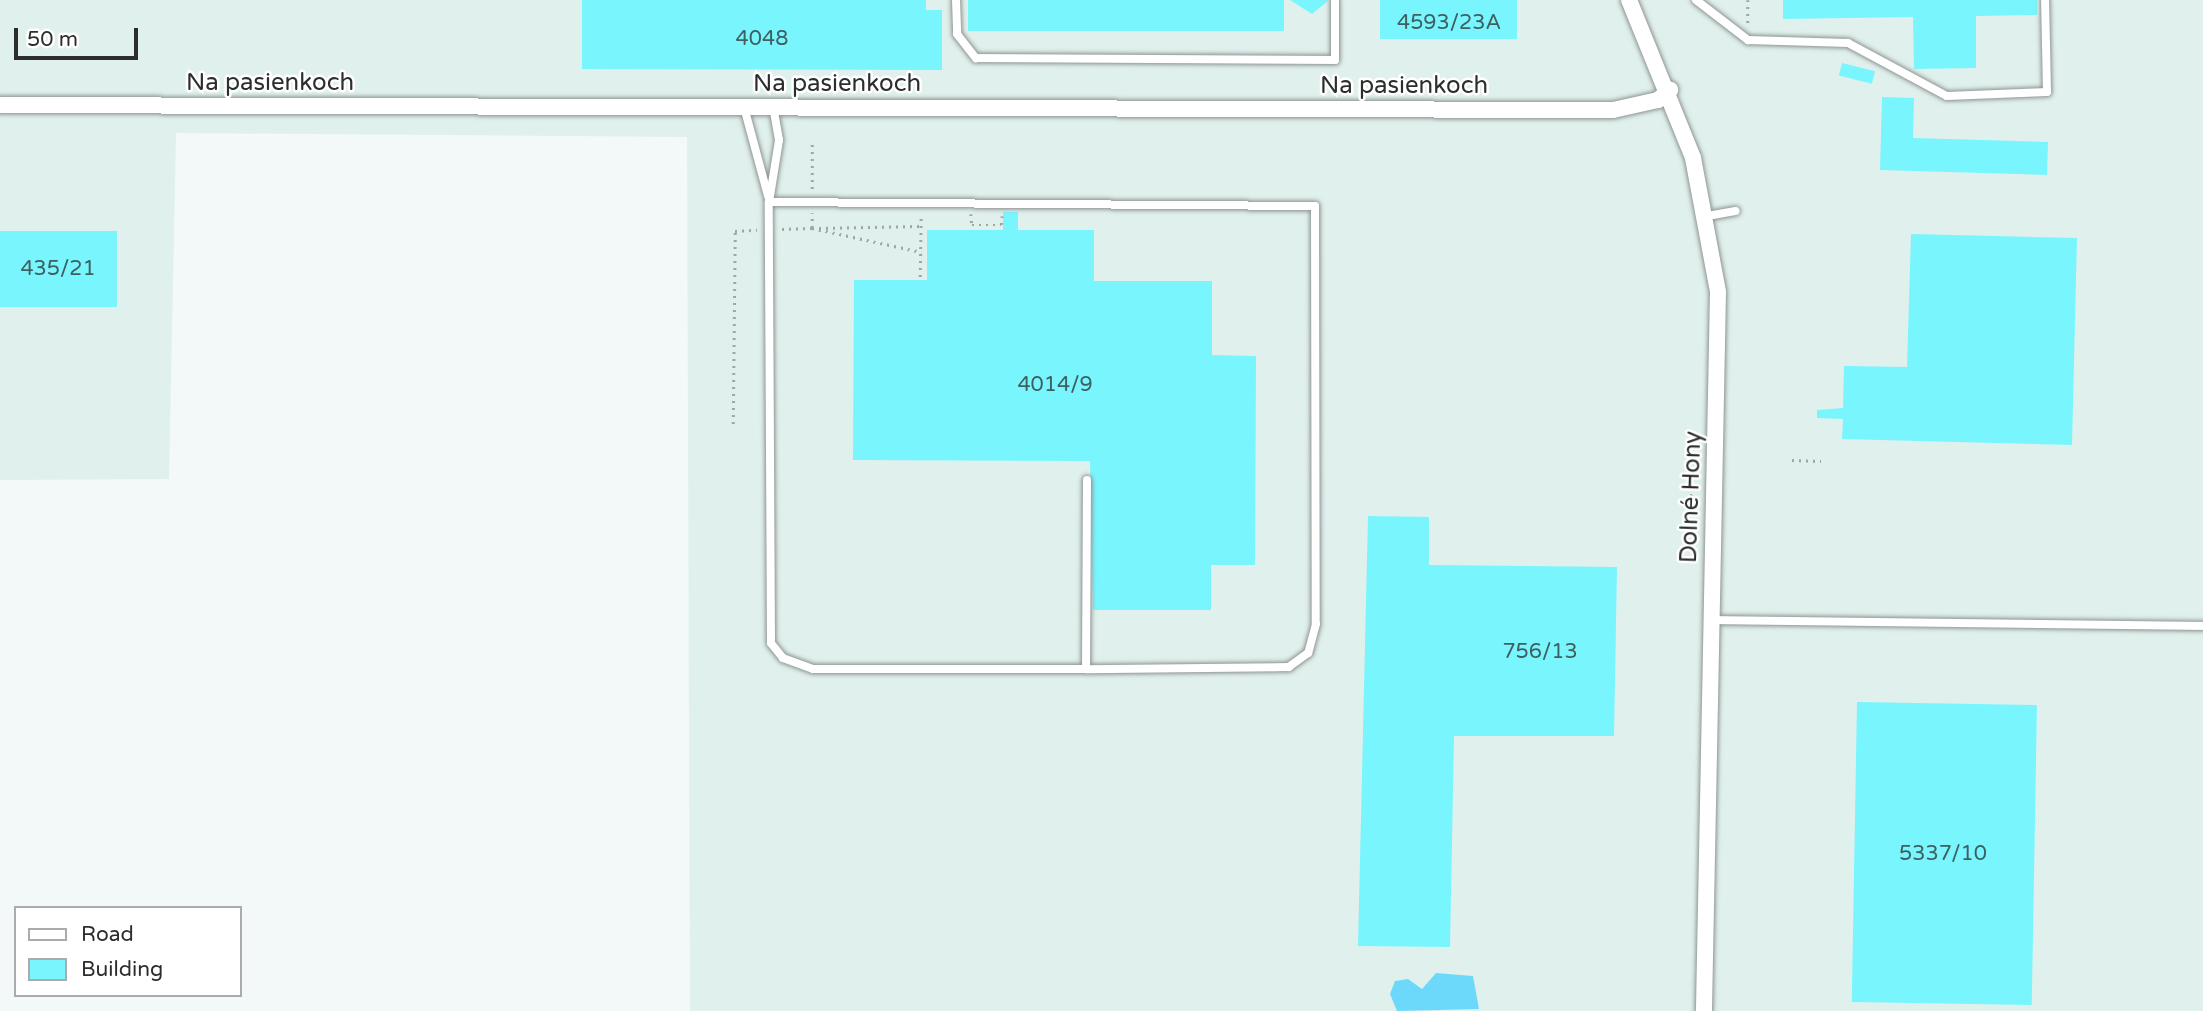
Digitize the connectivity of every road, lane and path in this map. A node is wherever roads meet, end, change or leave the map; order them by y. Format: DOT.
graph roads {
  1 [pos="956,0"];
  2 [pos="1335,0"];
  3 [pos="1629,0"];
  4 [pos="1696,0"];
  5 [pos="1748,0"];
  6 [pos="2045,0"];
  7 [pos="1748,40"];
  8 [pos="1670,90"];
  9 [pos="0,105"];
  10 [pos="743,107"];
  11 [pos="773,107"];
  12 [pos="769,202"];
  13 [pos="1002,205"];
  14 [pos="1736,211"];
  15 [pos="933,213"];
  16 [pos="959,213"];
  17 [pos="1707,216"];
  18 [pos="921,226"];
  19 [pos="920,252"];
  20 [pos="920,277"];
  21 [pos="1792,460"];
  22 [pos="1821,461"];
  23 [pos="1087,480"];
  24 [pos="1711,620"];
  25 [pos="2203,626"];
  26 [pos="1086,669"];
  27 [pos="1704,1011"];
  1 -- 2 [label="lane"];
  3 -- 8 [label="street, Dolné Hony"];
  4 -- 7 [label="lane"];
  5 -- 7 [label="path"];
  6 -- 7 [label="lane"];
  8 -- 11 [label="street, Na pasienkoch"];
  8 -- 17 [label="street, Dolné Hony"];
  9 -- 10 [label="street, Na pasienkoch"];
  10 -- 11 [label="street, Na pasienkoch"];
  10 -- 12 [label="lane"];
  11 -- 12 [label="lane"];
  12 -- 13 [label="lane"];
  12 -- 26 [label="lane"];
  13 -- 16 [label="path"];
  13 -- 26 [label="lane"];
  14 -- 17 [label="lane"];
  15 -- 18 [label="path"];
  17 -- 24 [label="street, Dolné Hony"];
  18 -- 19 [label="path"];
  18 -- 19 [label="path"];
  19 -- 20 [label="path"];
  21 -- 22 [label="path"];
  23 -- 26 [label="lane"];
  24 -- 25 [label="lane"];
  24 -- 27 [label="street, Dolné Hony"];
}
